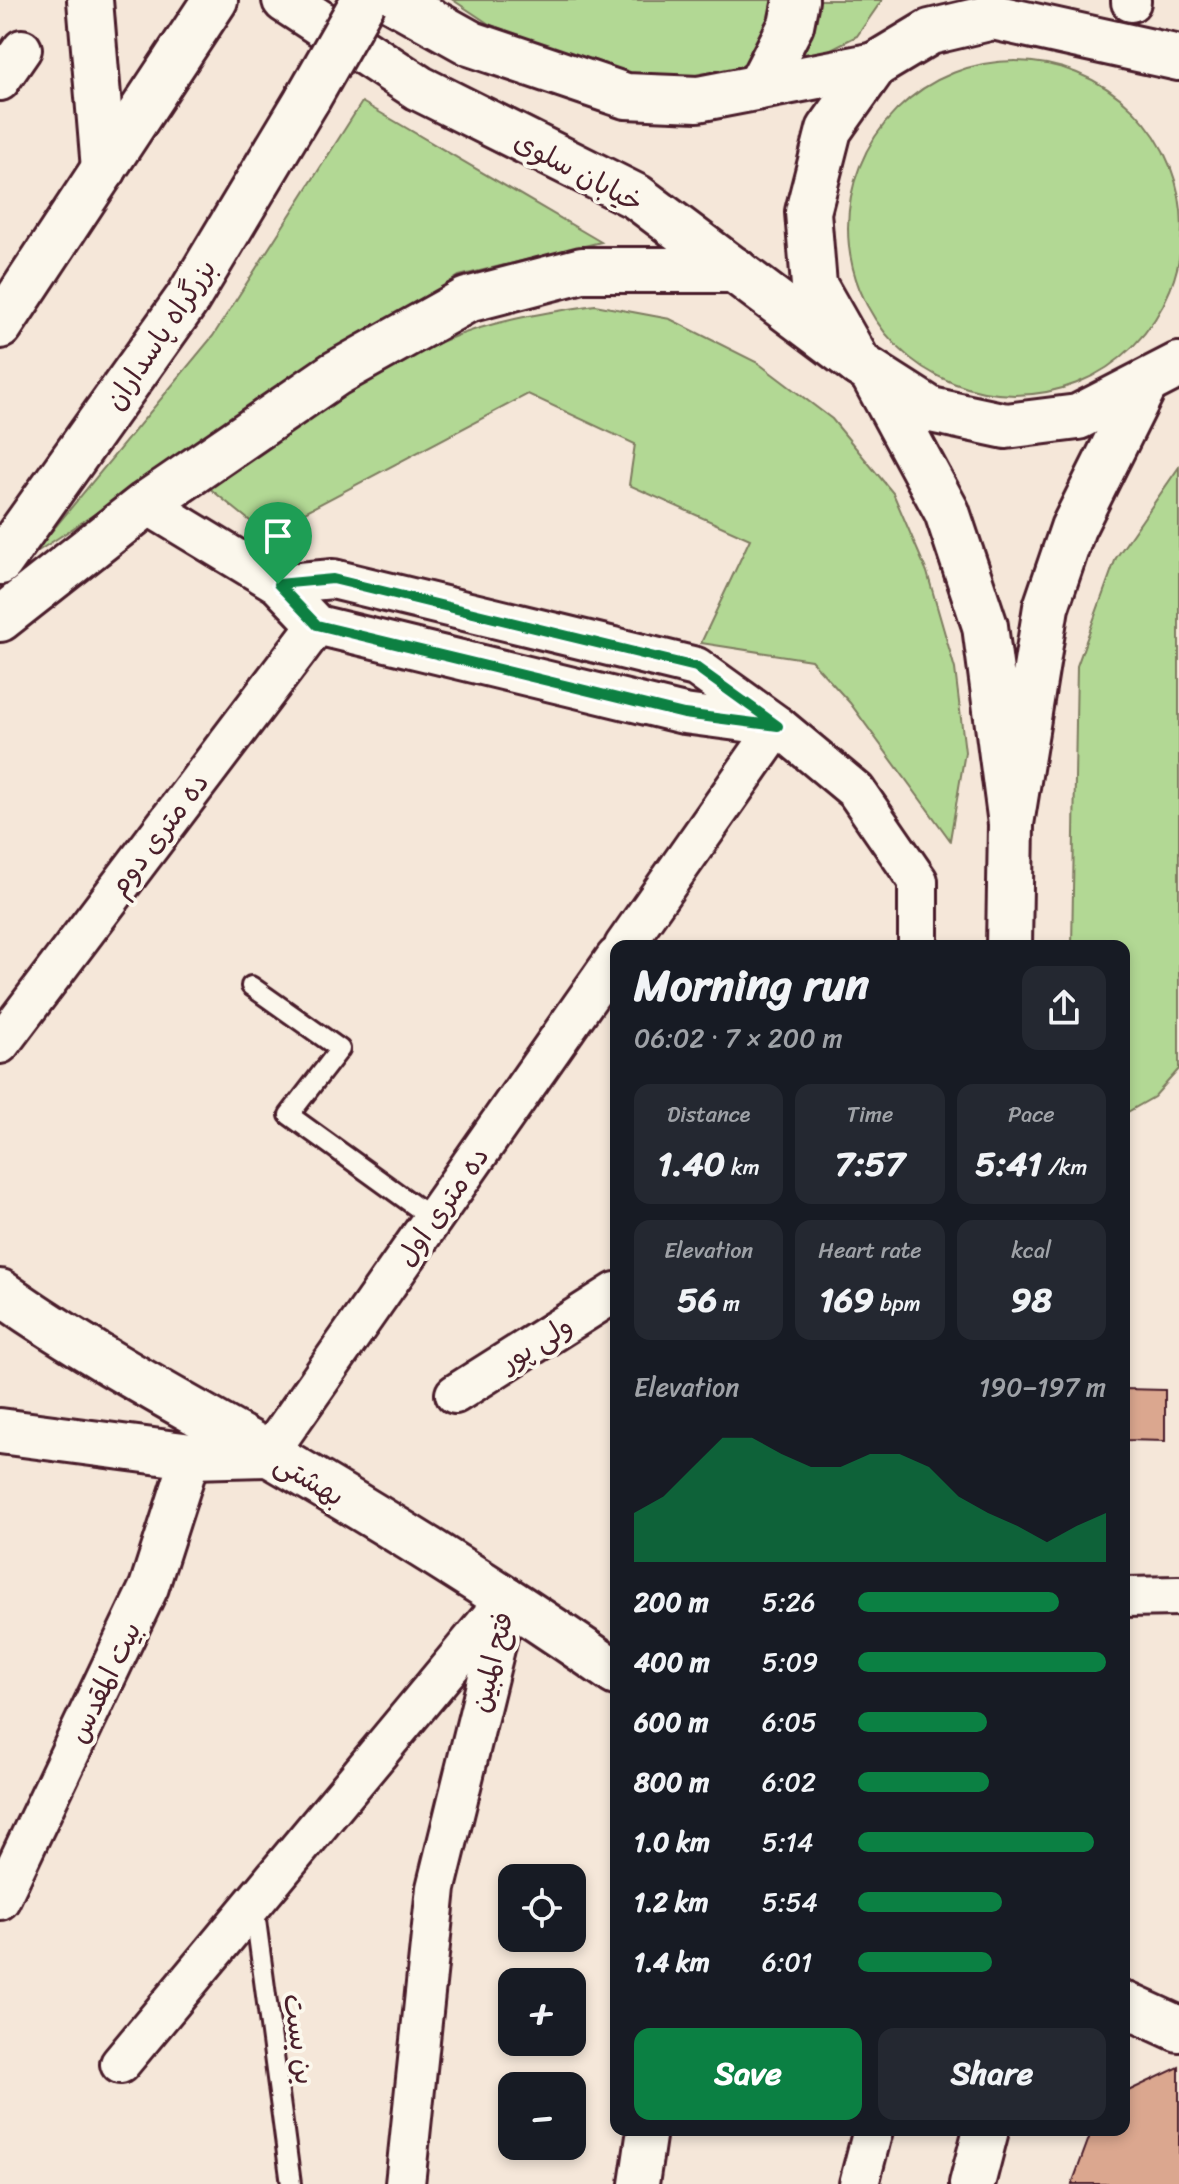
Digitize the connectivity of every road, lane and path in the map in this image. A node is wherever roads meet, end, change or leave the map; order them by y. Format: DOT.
graph roads {
  1 [pos="90,0"];
  2 [pos="285,0"];
  3 [pos="364,0"];
  4 [pos="393,0"];
  5 [pos="796,0"];
  6 [pos="210,8"];
  7 [pos="985,8"];
  8 [pos="22,49"];
  9 [pos="1179,58"];
  10 [pos="875,65"];
  11 [pos="0,81"];
  12 [pos="759,87"];
  13 [pos="104,169"];
  14 [pos="735,270"];
  15 [pos="0,326"];
  16 [pos="865,369"];
  17 [pos="1162,374"];
  18 [pos="146,504"];
  19 [pos="0,562"];
  20 [pos="278,584"];
  21 [pos="0,619"];
  22 [pos="317,625"];
  23 [pos="778,726"];
  24 [pos="1011,824"];
  25 [pos="628,940"];
  26 [pos="918,940"];
  27 [pos="1009,940"];
  28 [pos="610,966"];
  29 [pos="251,986"];
  30 [pos="0,1044"];
  31 [pos="433,1219"];
  32 [pos="0,1292"];
  33 [pos="610,1296"];
  34 [pos="455,1394"];
  35 [pos="0,1431"];
  36 [pos="268,1454"];
  37 [pos="191,1456"];
  38 [pos="1179,1596"];
  39 [pos="508,1597"];
  40 [pos="1130,1597"];
  41 [pos="610,1669"];
  42 [pos="0,1900"];
  43 [pos="254,1902"];
  44 [pos="1130,2007"];
  45 [pos="1179,2032"];
  46 [pos="1130,2037"];
  47 [pos="120,2064"];
  48 [pos="646,2136"];
  49 [pos="871,2136"];
  50 [pos="986,2136"];
  51 [pos="291,2184"];
  52 [pos="405,2184"];
  53 [pos="639,2184"];
  54 [pos="859,2184"];
  55 [pos="972,2184"];
  1 -- 13 [label="main road"];
  2 -- 14 [label="main road, خیابان سلوی"];
  3 -- 19 [label="main road, بزرگراه پاسداران, bridge"];
  4 -- 12 [label="main road"];
  5 -- 12 [label="main road"];
  6 -- 13 [label="main road"];
  7 -- 9 [label="main road"];
  7 -- 10 [label="main road"];
  8 -- 11 [label="street"];
  10 -- 12 [label="main road"];
  10 -- 16 [label="main road"];
  13 -- 15 [label="main road"];
  14 -- 16 [label="main road, خیابان سلوی"];
  14 -- 18 [label="main road"];
  16 -- 17 [label="main road, خیابان سلوی"];
  16 -- 24 [label="main road"];
  17 -- 24 [label="main road"];
  18 -- 20 [label="street"];
  18 -- 21 [label="main road"];
  20 -- 22 [label="street"];
  20 -- 23 [label="street"];
  22 -- 23 [label="street"];
  22 -- 30 [label="street, ده متری دوم"];
  23 -- 25 [label="street"];
  23 -- 26 [label="street"];
  24 -- 27 [label="main road"];
  28 -- 31 [label="street, ده متری اول"];
  29 -- 31 [label="lane"];
  31 -- 36 [label="street, ده متری اول"];
  32 -- 36 [label="main road, بهشتی"];
  33 -- 34 [label="street, ولی پور"];
  35 -- 37 [label="main road"];
  36 -- 37 [label="main road"];
  36 -- 39 [label="main road, بهشتی"];
  37 -- 42 [label="street, بیت المقدس"];
  38 -- 40 [label="street"];
  39 -- 41 [label="main road, بهشتی"];
  39 -- 43 [label="street, فتح المبین"];
  39 -- 52 [label="street, فتح المبین"];
  43 -- 47 [label="street, فتح المبین"];
  43 -- 51 [label="lane, بن بست"];
  44 -- 45 [label="main road"];
  45 -- 46 [label="main road"];
  48 -- 53 [label="street"];
  49 -- 54 [label="street"];
  50 -- 55 [label="main road"];
}
